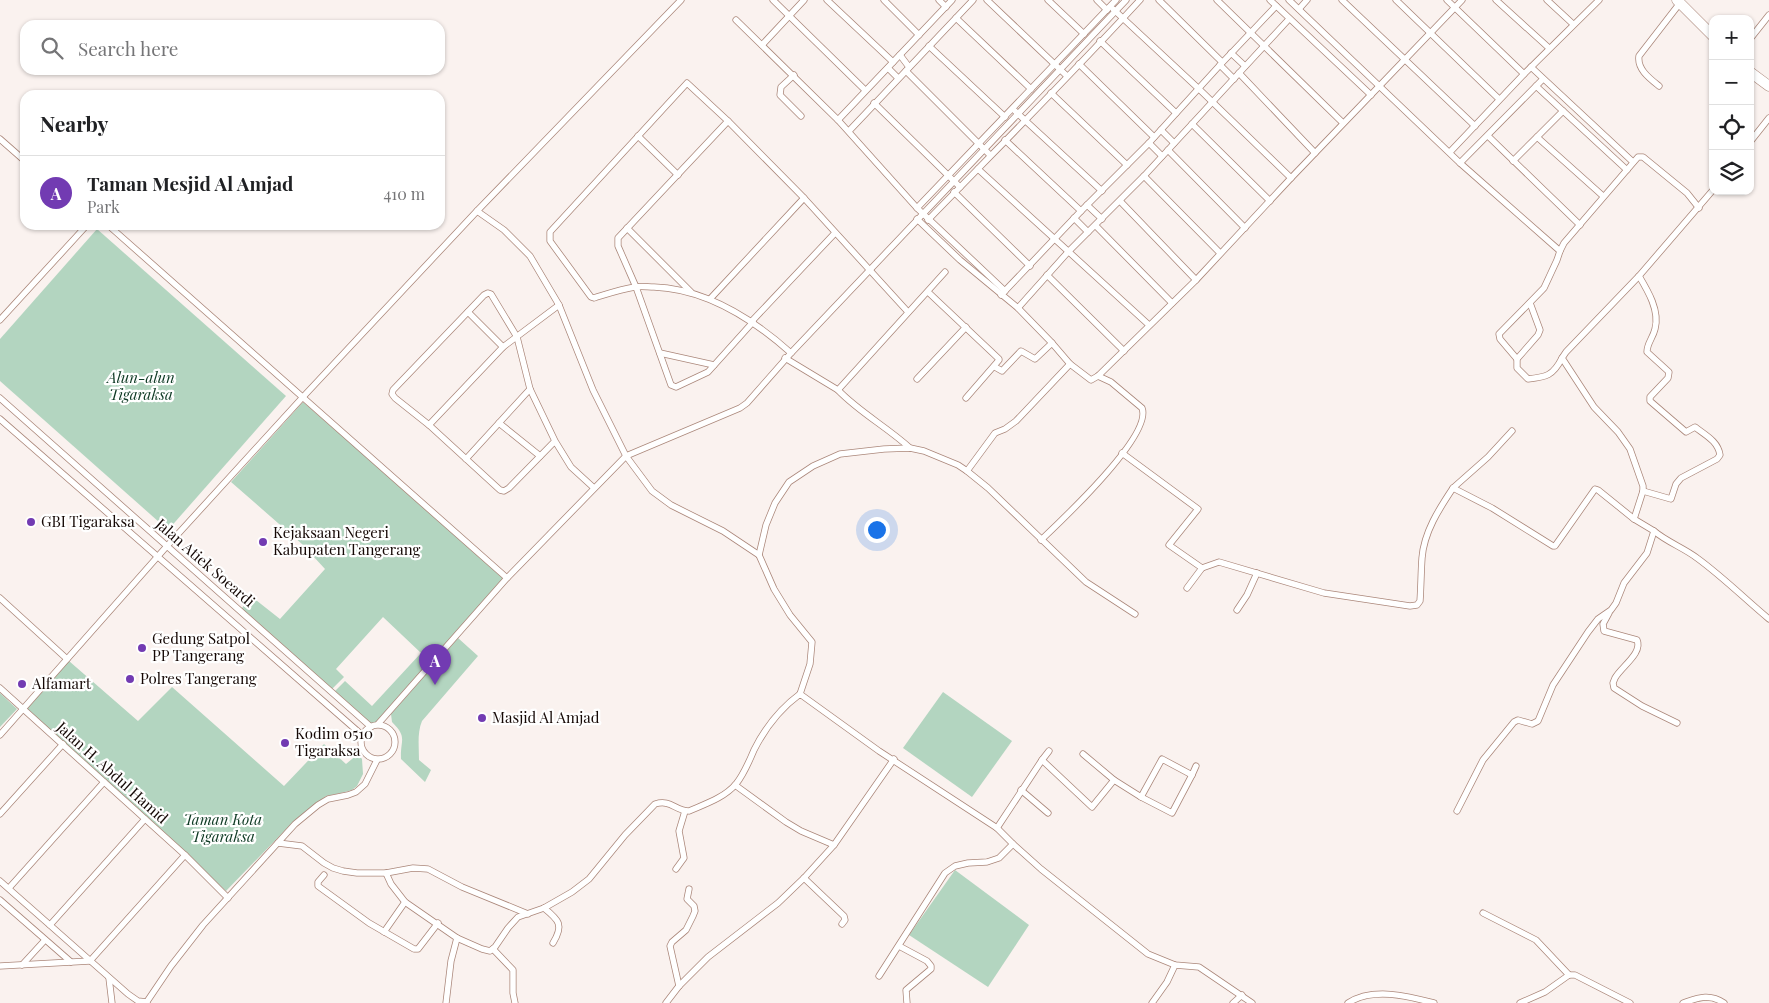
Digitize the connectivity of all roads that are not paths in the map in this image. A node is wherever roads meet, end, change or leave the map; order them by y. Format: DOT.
graph roads {
  1 [pos="681,0"];
  2 [pos="773,0"];
  3 [pos="804,0"];
  4 [pos="826,0"];
  5 [pos="884,0"];
  6 [pos="939,0"];
  7 [pos="952,0"];
  8 [pos="973,0"];
  9 [pos="987,0"];
  10 [pos="1048,0"];
  11 [pos="1097,0"];
  12 [pos="1116,0"];
  13 [pos="1126,0"];
  14 [pos="1140,0"];
  15 [pos="1159,0"];
  16 [pos="1217,0"];
  17 [pos="1270,0"];
  18 [pos="1289,0"];
  19 [pos="1307,0"];
  20 [pos="1342,0"];
  21 [pos="1396,0"];
  22 [pos="1447,0"];
  23 [pos="1462,0"];
  24 [pos="1496,0"];
  25 [pos="1547,0"];
  26 [pos="1598,0"];
  27 [pos="1679,2"];
  28 [pos="1276,6"];
  29 [pos="946,7"];
  30 [pos="1455,8"];
  31 [pos="1110,9"];
  32 [pos="1299,9"];
  33 [pos="789,16"];
  34 [pos="1769,16"];
  35 [pos="956,18"];
  36 [pos="1123,18"];
  37 [pos="1290,19"];
  38 [pos="736,20"];
  39 [pos="1573,24"];
  40 [pos="1251,32"];
  41 [pos="1709,32"];
  42 [pos="1432,33"];
  43 [pos="919,34"];
  44 [pos="1084,34"];
  45 [pos="1754,34"];
  46 [pos="1100,41"];
  47 [pos="762,45"];
  48 [pos="1264,45"];
  49 [pos="929,46"];
  50 [pos="1549,48"];
  51 [pos="1231,53"];
  52 [pos="900,55"];
  53 [pos="1405,59"];
  54 [pos="893,62"];
  55 [pos="1055,64"];
  56 [pos="1079,64"];
  57 [pos="1221,64"];
  58 [pos="1245,66"];
  59 [pos="1531,67"];
  60 [pos="888,68"];
  61 [pos="908,69"];
  62 [pos="1060,69"];
  63 [pos="1239,73"];
  64 [pos="1524,74"];
  65 [pos="794,75"];
  66 [pos="1754,75"];
  67 [pos="1067,76"];
  68 [pos="898,78"];
  69 [pos="1234,79"];
  70 [pos="1543,79"];
  71 [pos="1380,86"];
  72 [pos="1536,86"];
  73 [pos="1659,86"];
  74 [pos="1769,86"];
  75 [pos="1032,89"];
  76 [pos="1199,89"];
  77 [pos="865,90"];
  78 [pos="1051,92"];
  79 [pos="1371,95"];
  80 [pos="1499,100"];
  81 [pos="1212,102"];
  82 [pos="874,104"];
  83 [pos="1016,111"];
  84 [pos="1563,112"];
  85 [pos="1176,113"];
  86 [pos="801,116"];
  87 [pos="1005,117"];
  88 [pos="1769,118"];
  89 [pos="838,120"];
  90 [pos="1026,120"];
  91 [pos="728,121"];
  92 [pos="1344,123"];
  93 [pos="1192,124"];
  94 [pos="1475,126"];
  95 [pos="1161,130"];
  96 [pos="848,131"];
  97 [pos="638,136"];
  98 [pos="1488,136"];
  99 [pos="1538,136"];
  100 [pos="1154,137"];
  101 [pos="1754,137"];
  102 [pos="0,139"];
  103 [pos="1005,140"];
  104 [pos="979,143"];
  105 [pos="1148,143"];
  106 [pos="1174,143"];
  107 [pos="984,149"];
  108 [pos="1168,150"];
  109 [pos="1450,152"];
  110 [pos="1315,153"];
  111 [pos="990,155"];
  112 [pos="1162,156"];
  113 [pos="20,157"];
  114 [pos="1513,161"];
  115 [pos="1633,162"];
  116 [pos="1460,163"];
  117 [pos="1127,165"];
  118 [pos="978,169"];
  119 [pos="1627,170"];
  120 [pos="678,174"];
  121 [pos="1144,176"];
  122 [pos="952,178"];
  123 [pos="1291,178"];
  124 [pos="960,187"];
  125 [pos="1102,191"];
  126 [pos="954,192"];
  127 [pos="1709,195"];
  128 [pos="1603,196"];
  129 [pos="804,198"];
  130 [pos="1120,201"];
  131 [pos="1270,201"];
  132 [pos="1087,205"];
  133 [pos="917,208"];
  134 [pos="1699,208"];
  135 [pos="477,211"];
  136 [pos="1081,211"];
  137 [pos="922,213"];
  138 [pos="1074,218"];
  139 [pos="917,219"];
  140 [pos="929,219"];
  141 [pos="1102,219"];
  142 [pos="923,224"];
  143 [pos="1580,225"];
  144 [pos="1096,226"];
  145 [pos="627,228"];
  146 [pos="1245,228"];
  147 [pos="82,230"];
  148 [pos="114,230"];
  149 [pos="1088,232"];
  150 [pos="835,233"];
  151 [pos="1054,239"];
  152 [pos="1560,251"];
  153 [pos="1068,252"];
  154 [pos="1220,253"];
  155 [pos="1030,266"];
  156 [pos="869,270"];
  157 [pos="945,272"];
  158 [pos="1047,275"];
  159 [pos="1639,276"];
  160 [pos="1196,280"];
  161 [pos="636,286"];
  162 [pos="928,292"];
  163 [pos="1003,293"];
  164 [pos="693,294"];
  165 [pos="710,299"];
  166 [pos="1172,302"];
  167 [pos="1530,303"];
  168 [pos="559,305"];
  169 [pos="1018,308"];
  170 [pos="468,312"];
  171 [pos="908,312"];
  172 [pos="0,320"];
  173 [pos="753,322"];
  174 [pos="1148,325"];
  175 [pos="966,327"];
  176 [pos="517,337"];
  177 [pos="1052,343"];
  178 [pos="504,347"];
  179 [pos="1124,351"];
  180 [pos="660,353"];
  181 [pos="791,353"];
  182 [pos="785,358"];
  183 [pos="1562,358"];
  184 [pos="1516,359"];
  185 [pos="1070,364"];
  186 [pos="714,365"];
  187 [pos="995,367"];
  188 [pos="1098,376"];
  189 [pos="917,379"];
  190 [pos="530,389"];
  191 [pos="838,390"];
  192 [pos="0,398"];
  193 [pos="302,398"];
  194 [pos="966,398"];
  195 [pos="0,419"];
  196 [pos="499,423"];
  197 [pos="429,425"];
  198 [pos="1512,431"];
  199 [pos="555,441"];
  200 [pos="910,448"];
  201 [pos="1122,453"];
  202 [pos="540,456"];
  203 [pos="626,456"];
  204 [pos="466,459"];
  205 [pos="967,471"];
  206 [pos="594,488"];
  207 [pos="1453,488"];
  208 [pos="1643,491"];
  209 [pos="1634,519"];
  210 [pos="1654,531"];
  211 [pos="1041,540"];
  212 [pos="166,546"];
  213 [pos="759,555"];
  214 [pos="158,556"];
  215 [pos="1202,568"];
  216 [pos="1257,573"];
  217 [pos="507,578"];
  218 [pos="1187,588"];
  219 [pos="0,598"];
  220 [pos="1238,610"];
  221 [pos="1611,610"];
  222 [pos="1135,614"];
  223 [pos="1769,619"];
  224 [pos="67,660"];
  225 [pos="0,688"];
  226 [pos="800,694"];
  227 [pos="23,709"];
  228 [pos="1677,722"];
  229 [pos="378,724"];
  230 [pos="370,726"];
  231 [pos="0,735"];
  232 [pos="362,735"];
  233 [pos="63,744"];
  234 [pos="1049,751"];
  235 [pos="1083,754"];
  236 [pos="894,759"];
  237 [pos="377,760"];
  238 [pos="1042,760"];
  239 [pos="1196,766"];
  240 [pos="1192,774"];
  241 [pos="1114,780"];
  242 [pos="104,782"];
  243 [pos="735,785"];
  244 [pos="1022,790"];
  245 [pos="1141,797"];
  246 [pos="685,811"];
  247 [pos="1457,811"];
  248 [pos="1048,813"];
  249 [pos="0,814"];
  250 [pos="145,819"];
  251 [pos="997,828"];
  252 [pos="278,843"];
  253 [pos="834,844"];
  254 [pos="1013,844"];
  255 [pos="185,855"];
  256 [pos="676,869"];
  257 [pos="386,873"];
  258 [pos="324,876"];
  259 [pos="804,878"];
  260 [pos="0,881"];
  261 [pos="9,888"];
  262 [pos="690,889"];
  263 [pos="228,898"];
  264 [pos="0,900"];
  265 [pos="405,902"];
  266 [pos="544,908"];
  267 [pos="1484,913"];
  268 [pos="528,914"];
  269 [pos="438,923"];
  270 [pos="842,924"];
  271 [pos="50,925"];
  272 [pos="384,932"];
  273 [pos="457,938"];
  274 [pos="45,940"];
  275 [pos="553,943"];
  276 [pos="899,946"];
  277 [pos="493,949"];
  278 [pos="90,961"];
  279 [pos="71,962"];
  280 [pos="22,965"];
  281 [pos="1175,965"];
  282 [pos="0,966"];
  283 [pos="1569,975"];
  284 [pos="879,976"];
  285 [pos="109,978"];
  286 [pos="679,986"];
  287 [pos="1242,996"];
  288 [pos="147,1002"];
  289 [pos="112,1003"];
  290 [pos="446,1003"];
  291 [pos="514,1003"];
  292 [pos="666,1003"];
  293 [pos="907,1003"];
  294 [pos="1152,1003"];
  295 [pos="1234,1003"];
  296 [pos="1252,1003"];
  297 [pos="1348,1003"];
  298 [pos="1434,1003"];
  299 [pos="1520,1003"];
  300 [pos="1630,1003"];
  301 [pos="1683,1003"];
  302 [pos="1724,1003"];
  1 -- 135 [label="street"];
  2 -- 33 [label="street"];
  3 -- 33 [label="street"];
  4 -- 54 [label="street"];
  5 -- 43 [label="street"];
  6 -- 29 [label="street"];
  7 -- 29 [label="street"];
  8 -- 35 [label="street"];
  9 -- 55 [label="street"];
  10 -- 44 [label="street"];
  11 -- 31 [label="street"];
  12 -- 31 [label="street"];
  13 -- 31 [label="street"];
  14 -- 36 [label="street"];
  15 -- 57 [label="street"];
  16 -- 40 [label="street"];
  17 -- 28 [label="street"];
  18 -- 32 [label="street"];
  19 -- 32 [label="street"];
  20 -- 53 [label="street"];
  21 -- 42 [label="street"];
  22 -- 30 [label="street"];
  23 -- 30 [label="street"];
  24 -- 50 [label="street"];
  25 -- 39 [label="street"];
  26 -- 39 [label="street"];
  27 -- 41 [label="main road"];
  27 -- 73 [label="street"];
  28 -- 37 [label="street"];
  28 -- 40 [label="street"];
  29 -- 43 [label="street"];
  30 -- 42 [label="street"];
  30 -- 64 [label="street"];
  31 -- 36 [label="street"];
  31 -- 44 [label="street"];
  31 -- 62 [label="street"];
  32 -- 71 [label="street"];
  33 -- 47 [label="street"];
  33 -- 77 [label="street"];
  34 -- 45 [label="street"];
  35 -- 49 [label="street"];
  35 -- 75 [label="street"];
  36 -- 46 [label="street"];
  36 -- 76 [label="street"];
  37 -- 48 [label="street"];
  37 -- 79 [label="street"];
  38 -- 47 [label="street"];
  39 -- 50 [label="street"];
  40 -- 48 [label="street"];
  40 -- 51 [label="street"];
  42 -- 53 [label="street"];
  42 -- 80 [label="street"];
  43 -- 52 [label="street"];
  44 -- 55 [label="street"];
  46 -- 56 [label="street"];
  46 -- 85 [label="street"];
  47 -- 65 [label="street"];
  48 -- 58 [label="street"];
  48 -- 92 [label="street"];
  49 -- 61 [label="street"];
  49 -- 87 [label="street"];
  50 -- 59 [label="street"];
  51 -- 57 [label="street"];
  51 -- 58 [label="street"];
  52 -- 54 [label="street"];
  52 -- 61 [label="street"];
  53 -- 71 [label="street"];
  53 -- 94 [label="street"];
  54 -- 60 [label="street"];
  55 -- 62 [label="street"];
  55 -- 75 [label="street"];
  56 -- 67 [label="street"];
  56 -- 100 [label="street"];
  57 -- 69 [label="street"];
  57 -- 76 [label="street"];
  58 -- 63 [label="street"];
  59 -- 64 [label="street"];
  59 -- 70 [label="street"];
  60 -- 68 [label="street"];
  60 -- 77 [label="street"];
  61 -- 68 [label="street"];
  61 -- 104 [label="street"];
  62 -- 67 [label="street"];
  62 -- 83 [label="street"];
  63 -- 69 [label="street"];
  63 -- 110 [label="street"];
  64 -- 80 [label="street"];
  65 -- 86 [label="street"];
  65 -- 89 [label="street"];
  66 -- 74 [label="main road"];
  67 -- 78 [label="street"];
  68 -- 82 [label="street"];
  69 -- 81 [label="street"];
  70 -- 72 [label="street"];
  70 -- 115 [label="street"];
  71 -- 79 [label="street"];
  71 -- 109 [label="street"];
  72 -- 84 [label="street"];
  72 -- 98 [label="street"];
  75 -- 83 [label="street"];
  76 -- 81 [label="street"];
  76 -- 85 [label="street"];
  77 -- 89 [label="street"];
  78 -- 90 [label="street"];
  78 -- 117 [label="street"];
  79 -- 92 [label="street"];
  80 -- 94 [label="street"];
  81 -- 93 [label="street"];
  81 -- 123 [label="street"];
  82 -- 96 [label="street"];
  82 -- 122 [label="street"];
  83 -- 87 [label="street"];
  83 -- 90 [label="street"];
  83 -- 107 [label="street"];
  84 -- 99 [label="street"];
  84 -- 119 [label="street"];
  85 -- 95 [label="street"];
  87 -- 104 [label="street"];
  88 -- 101 [label="street"];
  89 -- 96 [label="street"];
  90 -- 103 [label="street"];
  90 -- 125 [label="street"];
  91 -- 97 [label="street"];
  91 -- 120 [label="street"];
  91 -- 129 [label="street"];
  92 -- 110 [label="street"];
  93 -- 106 [label="street"];
  93 -- 131 [label="street"];
  94 -- 109 [label="street"];
  95 -- 100 [label="street"];
  95 -- 106 [label="street"];
  96 -- 133 [label="street"];
  97 -- 120 [label="street"];
  97 -- 161 [label="street"];
  98 -- 114 [label="street"];
  98 -- 116 [label="street"];
  99 -- 114 [label="street"];
  99 -- 128 [label="street"];
  100 -- 105 [label="street"];
  102 -- 113 [label="street"];
  103 -- 111 [label="street"];
  103 -- 136 [label="street"];
  104 -- 107 [label="street"];
  104 -- 122 [label="street"];
  105 -- 112 [label="street"];
  105 -- 117 [label="street"];
  106 -- 108 [label="street"];
  107 -- 111 [label="street"];
  107 -- 122 [label="street"];
  108 -- 112 [label="street"];
  108 -- 146 [label="street"];
  109 -- 116 [label="street"];
  110 -- 123 [label="street"];
  111 -- 118 [label="street"];
  112 -- 121 [label="street"];
  114 -- 143 [label="street"];
  115 -- 119 [label="street"];
  115 -- 134 [label="street"];
  116 -- 152 [label="street"];
  117 -- 125 [label="street"];
  118 -- 124 [label="street"];
  118 -- 151 [label="street"];
  119 -- 128 [label="street"];
  120 -- 145 [label="street"];
  121 -- 130 [label="street"];
  121 -- 154 [label="street"];
  122 -- 124 [label="street"];
  122 -- 133 [label="street"];
  122 -- 137 [label="street"];
  123 -- 131 [label="street"];
  124 -- 126 [label="street"];
  125 -- 132 [label="street"];
  126 -- 140 [label="street"];
  126 -- 155 [label="street"];
  127 -- 134 [label="street"];
  128 -- 143 [label="street"];
  129 -- 150 [label="street"];
  129 -- 165 [label="street"];
  130 -- 141 [label="street"];
  130 -- 160 [label="street"];
  131 -- 146 [label="street"];
  132 -- 136 [label="street"];
  132 -- 141 [label="street"];
  133 -- 137 [label="street"];
  134 -- 159 [label="street"];
  135 -- 168 [label="street"];
  135 -- 193 [label="street"];
  136 -- 138 [label="street"];
  137 -- 139 [label="street"];
  137 -- 140 [label="street"];
  138 -- 149 [label="street"];
  138 -- 151 [label="street"];
  139 -- 142 [label="street"];
  139 -- 156 [label="street"];
  140 -- 142 [label="street"];
  140 -- 163 [label="street"];
  141 -- 144 [label="street"];
  142 -- 163 [label="street"];
  143 -- 152 [label="street"];
  144 -- 149 [label="street"];
  144 -- 166 [label="street"];
  145 -- 161 [label="street"];
  145 -- 164 [label="street"];
  146 -- 154 [label="street"];
  147 -- 172 [label="street"];
  148 -- 193 [label="street"];
  149 -- 153 [label="street"];
  150 -- 156 [label="street"];
  150 -- 173 [label="street"];
  151 -- 153 [label="street"];
  151 -- 155 [label="street"];
  152 -- 167 [label="street"];
  153 -- 158 [label="street"];
  153 -- 174 [label="street"];
  154 -- 160 [label="street"];
  155 -- 163 [label="street"];
  156 -- 171 [label="street"];
  156 -- 181 [label="street"];
  157 -- 162 [label="street"];
  158 -- 169 [label="street"];
  158 -- 179 [label="street"];
  159 -- 183 [label="street"];
  159 -- 208 [label="street"];
  160 -- 166 [label="street"];
  161 -- 164 [label="street"];
  161 -- 180 [label="street"];
  162 -- 171 [label="street"];
  162 -- 175 [label="street"];
  163 -- 169 [label="street"];
  164 -- 165 [label="street"];
  165 -- 173 [label="street"];
  166 -- 174 [label="street"];
  167 -- 184 [label="street"];
  167 -- 184 [label="street"];
  168 -- 176 [label="street"];
  168 -- 203 [label="street"];
  169 -- 177 [label="street"];
  170 -- 176 [label="street"];
  170 -- 178 [label="street"];
  170 -- 197 [label="street"];
  171 -- 191 [label="street"];
  173 -- 181 [label="street"];
  173 -- 186 [label="street"];
  174 -- 179 [label="street"];
  175 -- 187 [label="street"];
  175 -- 189 [label="street"];
  176 -- 178 [label="street"];
  176 -- 190 [label="street"];
  177 -- 185 [label="street"];
  177 -- 187 [label="street"];
  178 -- 197 [label="street"];
  179 -- 188 [label="street"];
  180 -- 186 [label="street"];
  180 -- 186 [label="street"];
  181 -- 182 [label="street"];
  182 -- 191 [label="street"];
  182 -- 203 [label="street"];
  183 -- 184 [label="street"];
  183 -- 208 [label="street"];
  185 -- 188 [label="street"];
  185 -- 205 [label="street"];
  187 -- 194 [label="street"];
  188 -- 201 [label="street"];
  190 -- 196 [label="street"];
  190 -- 199 [label="street"];
  191 -- 200 [label="street"];
  192 -- 212 [label="street, Jalan Atiek Soeardi"];
  193 -- 212 [label="street"];
  193 -- 217 [label="street"];
  195 -- 214 [label="street, Jalan Atiek Soeardi"];
  196 -- 202 [label="street"];
  196 -- 204 [label="street"];
  197 -- 204 [label="street"];
  198 -- 207 [label="street"];
  199 -- 202 [label="street"];
  199 -- 206 [label="street"];
  200 -- 205 [label="street"];
  200 -- 213 [label="street"];
  201 -- 211 [label="street"];
  201 -- 215 [label="street"];
  202 -- 204 [label="street"];
  203 -- 206 [label="street"];
  203 -- 213 [label="street"];
  205 -- 211 [label="street"];
  206 -- 217 [label="street"];
  207 -- 209 [label="street"];
  207 -- 216 [label="street"];
  208 -- 209 [label="street"];
  209 -- 210 [label="street"];
  210 -- 221 [label="street"];
  210 -- 223 [label="street"];
  211 -- 222 [label="street"];
  212 -- 214 [label="street"];
  212 -- 230 [label="street, Jalan Atiek Soeardi"];
  213 -- 226 [label="street"];
  214 -- 224 [label="street"];
  214 -- 232 [label="street, Jalan Atiek Soeardi"];
  215 -- 216 [label="street"];
  215 -- 218 [label="street"];
  216 -- 220 [label="street"];
  217 -- 229 [label="street"];
  219 -- 224 [label="street"];
  221 -- 228 [label="street"];
  221 -- 247 [label="street"];
  224 -- 227 [label="street"];
  225 -- 227 [label="street, Jalan H. Abdul Hamid"];
  226 -- 236 [label="street"];
  226 -- 243 [label="street"];
  227 -- 231 [label="street"];
  227 -- 233 [label="street, Jalan H. Abdul Hamid"];
  229 -- 230 [label="street"];
  229 -- 237 [label="street"];
  230 -- 232 [label="street"];
  232 -- 237 [label="street"];
  233 -- 242 [label="street, Jalan H. Abdul Hamid"];
  233 -- 249 [label="street"];
  234 -- 238 [label="street"];
  235 -- 241 [label="street"];
  236 -- 251 [label="street"];
  236 -- 253 [label="street"];
  237 -- 252 [label="street"];
  238 -- 241 [label="street"];
  238 -- 244 [label="street"];
  239 -- 240 [label="street"];
  240 -- 245 [label="street"];
  240 -- 245 [label="street"];
  241 -- 245 [label="street"];
  242 -- 250 [label="street, Jalan H. Abdul Hamid"];
  242 -- 261 [label="street"];
  243 -- 246 [label="street"];
  243 -- 253 [label="street"];
  244 -- 248 [label="street"];
  244 -- 251 [label="street"];
  246 -- 256 [label="street"];
  246 -- 266 [label="street"];
  250 -- 255 [label="street, Jalan H. Abdul Hamid"];
  250 -- 271 [label="street"];
  251 -- 254 [label="street"];
  252 -- 257 [label="street"];
  252 -- 263 [label="street"];
  253 -- 259 [label="street"];
  254 -- 276 [label="street"];
  254 -- 281 [label="street"];
  255 -- 263 [label="street, Jalan H. Abdul Hamid"];
  255 -- 278 [label="street"];
  257 -- 265 [label="street"];
  257 -- 268 [label="street"];
  258 -- 272 [label="street"];
  259 -- 270 [label="street"];
  259 -- 286 [label="street"];
  260 -- 261 [label="street"];
  261 -- 271 [label="street"];
  262 -- 286 [label="street"];
  263 -- 288 [label="street"];
  264 -- 274 [label="street"];
  265 -- 269 [label="street"];
  265 -- 272 [label="street"];
  266 -- 268 [label="street"];
  266 -- 275 [label="street"];
  267 -- 283 [label="street"];
  268 -- 277 [label="street"];
  269 -- 272 [label="street"];
  269 -- 273 [label="street"];
  271 -- 278 [label="street"];
  273 -- 277 [label="street"];
  273 -- 290 [label="street"];
  274 -- 279 [label="street"];
  274 -- 280 [label="street"];
  276 -- 284 [label="street"];
  276 -- 293 [label="street"];
  277 -- 291 [label="street"];
  278 -- 279 [label="street"];
  278 -- 285 [label="street"];
  279 -- 280 [label="street"];
  280 -- 282 [label="street"];
  281 -- 287 [label="street"];
  281 -- 294 [label="street"];
  283 -- 299 [label="street"];
  283 -- 300 [label="street"];
  285 -- 288 [label="street"];
  285 -- 289 [label="street"];
  286 -- 292 [label="street"];
  287 -- 295 [label="street"];
  287 -- 296 [label="street"];
  297 -- 298 [label="street"];
  301 -- 302 [label="street"];
}
